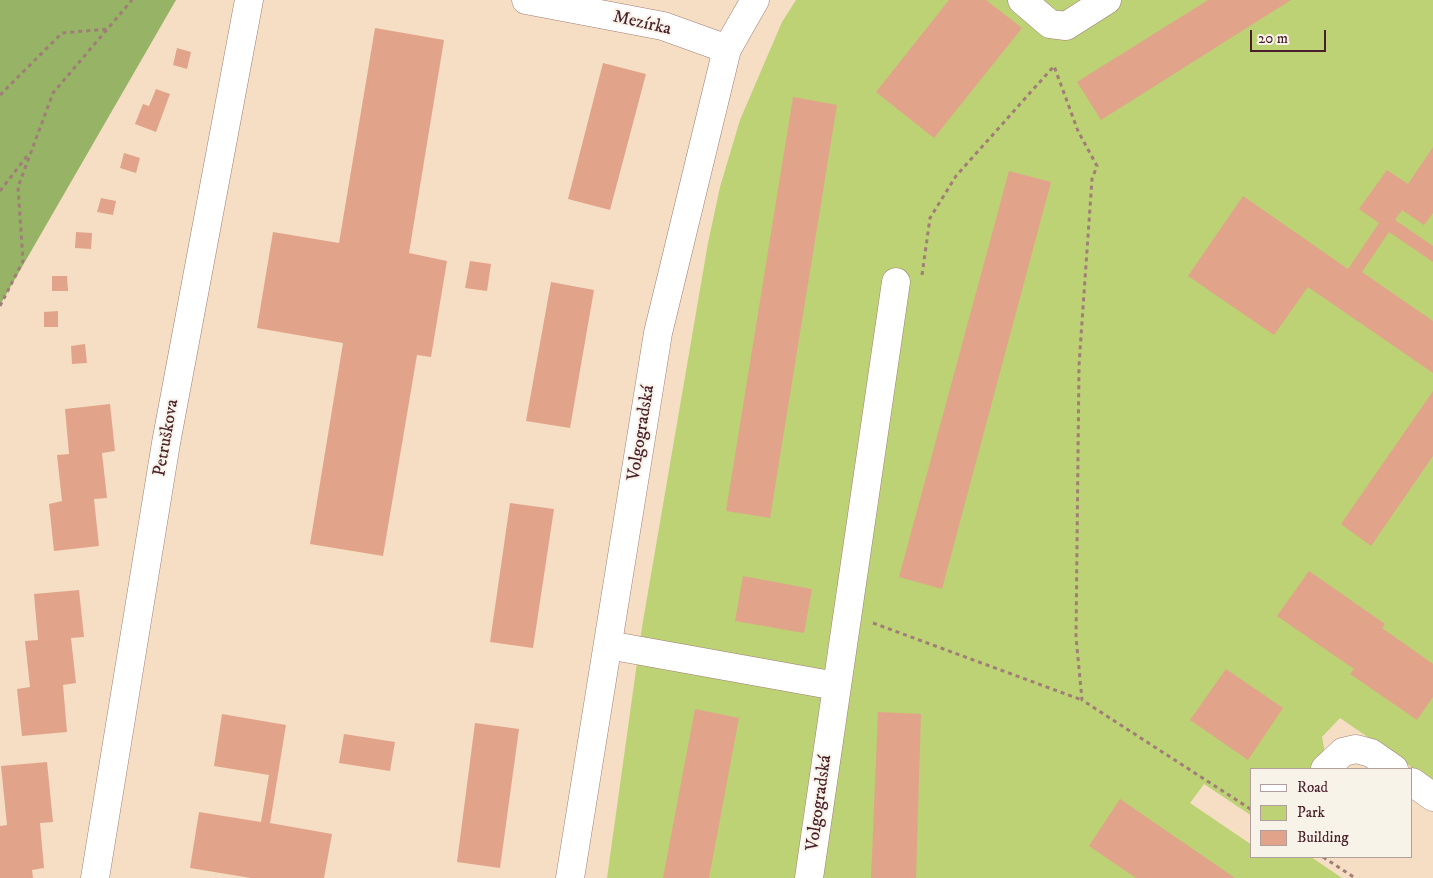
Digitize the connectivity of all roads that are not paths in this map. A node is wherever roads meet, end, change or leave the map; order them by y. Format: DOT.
graph roads {
  1 [pos="249,0"];
  2 [pos="526,0"];
  3 [pos="755,0"];
  4 [pos="1022,0"];
  5 [pos="1107,0"];
  6 [pos="727,49"];
  7 [pos="908,282"];
  8 [pos="608,645"];
  9 [pos="836,686"];
  10 [pos="1325,768"];
  11 [pos="1393,768"];
  12 [pos="1413,783"];
  13 [pos="1433,797"];
  14 [pos="95,878"];
  15 [pos="570,878"];
  16 [pos="809,878"];
  1 -- 14 [label="street, Petruškova"];
  2 -- 6 [label="street, Mezírka"];
  3 -- 6 [label="street, Volgogradská"];
  4 -- 5 [label="street"];
  6 -- 8 [label="street, Volgogradská"];
  7 -- 9 [label="street, Volgogradská"];
  8 -- 9 [label="street"];
  8 -- 15 [label="street, Volgogradská"];
  9 -- 16 [label="street, Volgogradská"];
  10 -- 11 [label="street"];
  12 -- 13 [label="street"];
}
